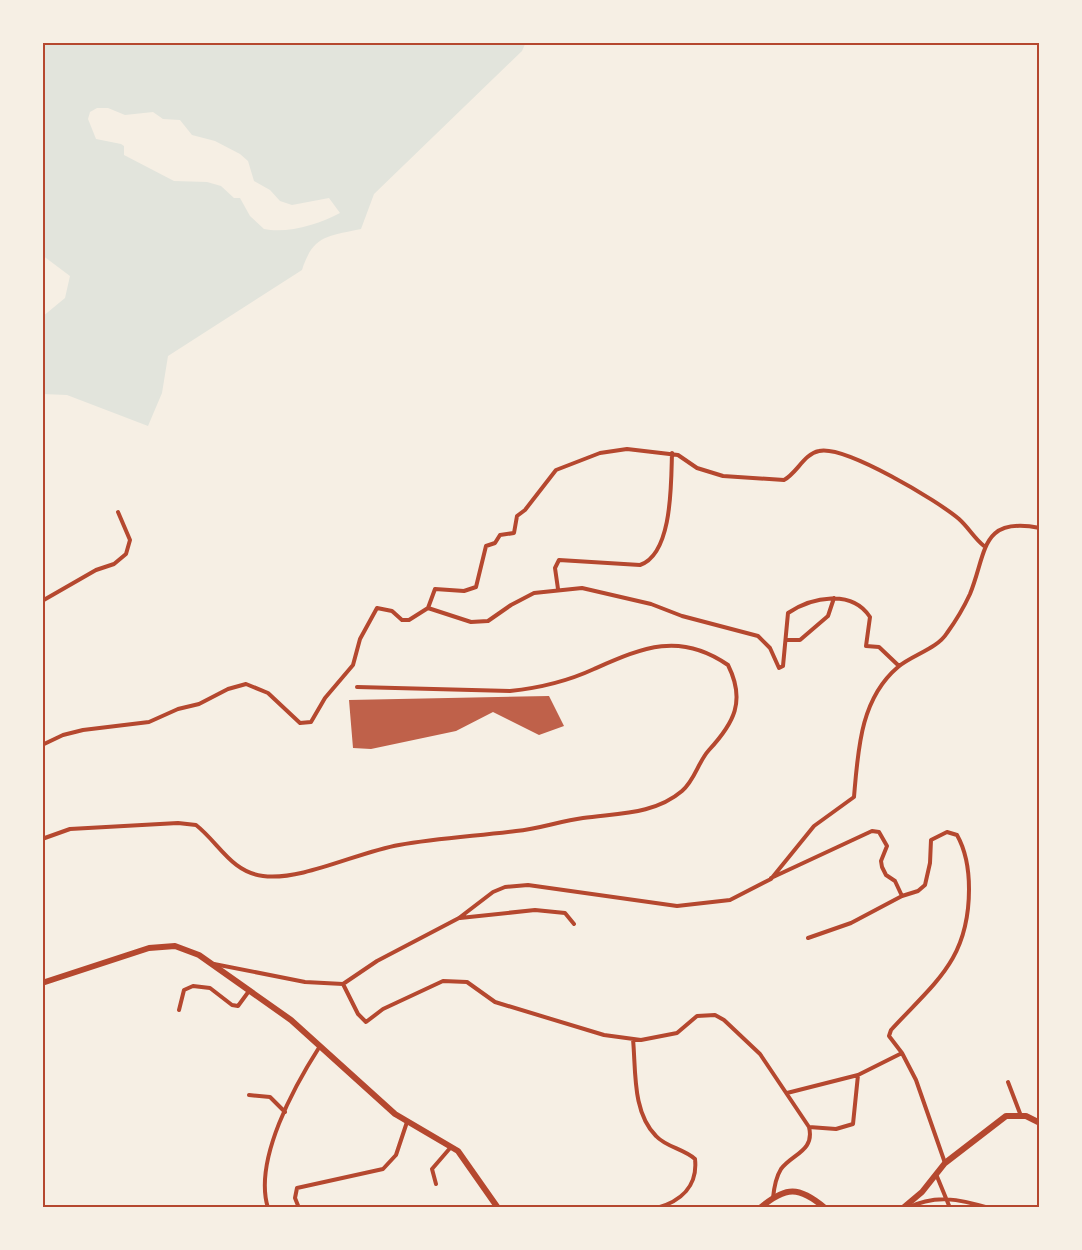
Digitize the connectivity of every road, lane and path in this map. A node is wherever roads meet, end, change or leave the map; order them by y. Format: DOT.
graph roads {
  1 [pos="672,453"];
  2 [pos="118,512"];
  3 [pos="1040,528"];
  4 [pos="984,546"];
  5 [pos="558,590"];
  6 [pos="834,598"];
  7 [pos="42,601"];
  8 [pos="428,608"];
  9 [pos="786,640"];
  10 [pos="899,666"];
  11 [pos="357,687"];
  12 [pos="42,745"];
  13 [pos="42,839"];
  14 [pos="771,879"];
  15 [pos="902,896"];
  16 [pos="459,918"];
  17 [pos="573,924"];
  18 [pos="808,938"];
  19 [pos="214,964"];
  20 [pos="42,983"];
  21 [pos="343,984"];
  22 [pos="250,991"];
  23 [pos="179,1010"];
  24 [pos="633,1039"];
  25 [pos="321,1045"];
  26 [pos="902,1053"];
  27 [pos="858,1075"];
  28 [pos="1008,1082"];
  29 [pos="787,1093"];
  30 [pos="249,1095"];
  31 [pos="285,1112"];
  32 [pos="1021,1117"];
  33 [pos="407,1122"];
  34 [pos="1040,1123"];
  35 [pos="809,1127"];
  36 [pos="451,1147"];
  37 [pos="945,1163"];
  38 [pos="936,1174"];
  39 [pos="436,1184"];
  40 [pos="773,1197"];
  41 [pos="948,1198"];
  42 [pos="268,1208"];
  43 [pos="299,1208"];
  44 [pos="498,1208"];
  45 [pos="657,1208"];
  46 [pos="760,1208"];
  47 [pos="825,1208"];
  48 [pos="905,1208"];
  49 [pos="950,1208"];
  50 [pos="987,1208"];
  1 -- 4 [label="street"];
  1 -- 5 [label="street"];
  1 -- 8 [label="street"];
  2 -- 7 [label="street"];
  3 -- 4 [label="street"];
  4 -- 10 [label="street"];
  5 -- 8 [label="street"];
  5 -- 9 [label="street"];
  6 -- 9 [label="street"];
  6 -- 9 [label="street"];
  6 -- 10 [label="street"];
  8 -- 12 [label="street"];
  10 -- 14 [label="street"];
  11 -- 13 [label="street"];
  14 -- 15 [label="street"];
  14 -- 16 [label="street"];
  15 -- 18 [label="street"];
  15 -- 26 [label="street"];
  16 -- 17 [label="street"];
  16 -- 21 [label="street"];
  19 -- 20 [label="highway"];
  19 -- 21 [label="street"];
  19 -- 22 [label="highway"];
  21 -- 24 [label="street"];
  22 -- 23 [label="street"];
  22 -- 25 [label="highway"];
  24 -- 29 [label="street"];
  24 -- 45 [label="street"];
  25 -- 31 [label="street"];
  25 -- 33 [label="highway"];
  26 -- 27 [label="street"];
  26 -- 37 [label="street"];
  27 -- 29 [label="street"];
  27 -- 35 [label="street"];
  28 -- 32 [label="street"];
  29 -- 35 [label="street"];
  30 -- 31 [label="street"];
  31 -- 42 [label="street"];
  32 -- 34 [label="highway"];
  32 -- 37 [label="highway"];
  33 -- 36 [label="highway"];
  33 -- 43 [label="street"];
  35 -- 40 [label="street"];
  36 -- 39 [label="street"];
  36 -- 44 [label="highway"];
  37 -- 38 [label="highway"];
  38 -- 41 [label="street"];
  38 -- 48 [label="highway"];
  40 -- 46 [label="highway"];
  40 -- 47 [label="highway"];
  41 -- 48 [label="street"];
  41 -- 49 [label="street"];
  41 -- 50 [label="street"];
}
